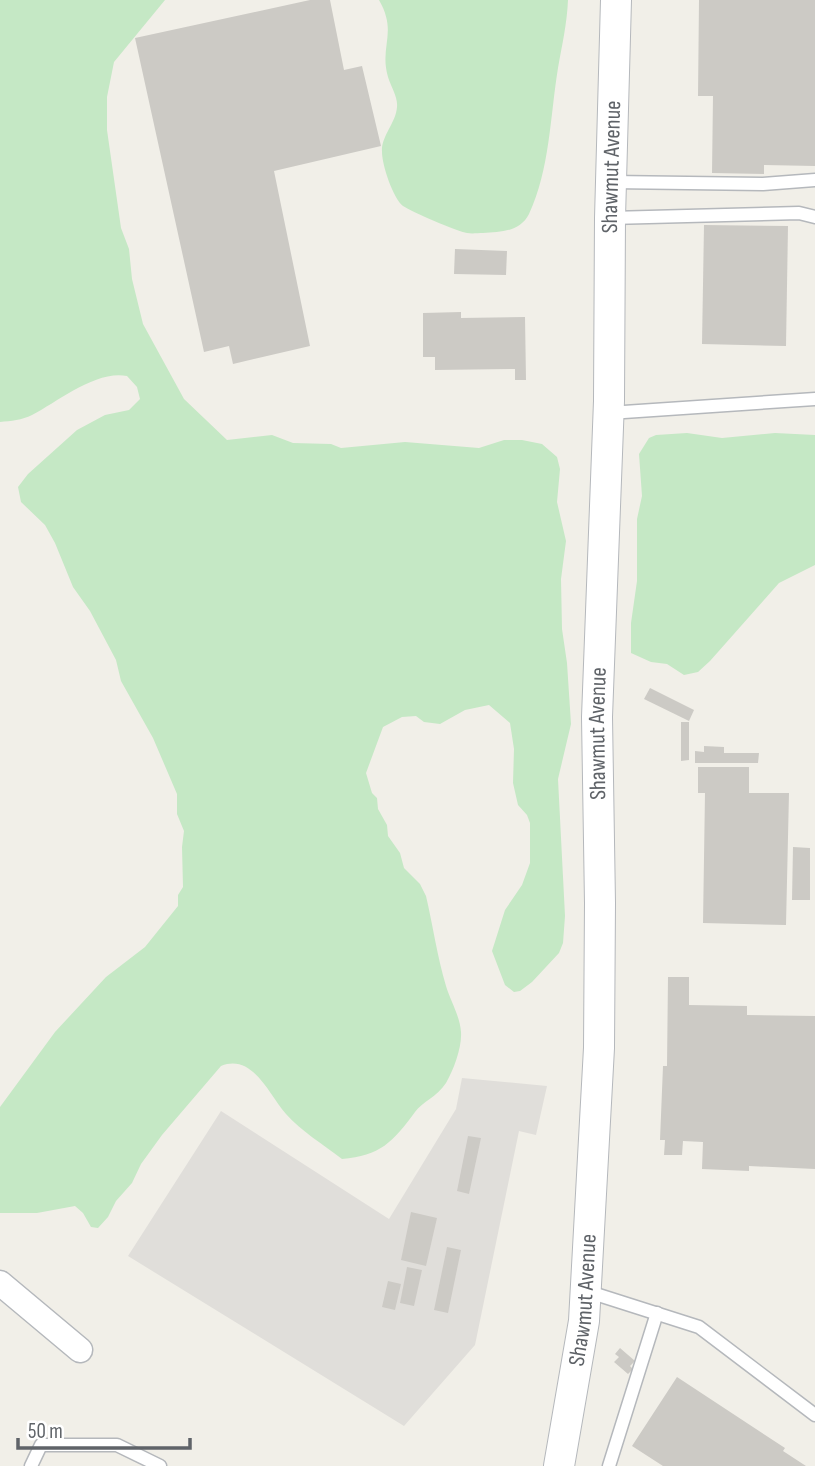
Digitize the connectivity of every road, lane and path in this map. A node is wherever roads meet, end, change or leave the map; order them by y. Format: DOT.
graph roads {
  1 [pos="616,0"];
  2 [pos="815,180"];
  3 [pos="611,182"];
  4 [pos="815,217"];
  5 [pos="610,218"];
  6 [pos="815,399"];
  7 [pos="609,414"];
  8 [pos="0,1283"];
  9 [pos="585,1291"];
  10 [pos="657,1313"];
  11 [pos="80,1350"];
  12 [pos="815,1415"];
  13 [pos="31,1466"];
  14 [pos="160,1466"];
  15 [pos="559,1466"];
  16 [pos="609,1466"];
  1 -- 3 [label="street, Shawmut Avenue"];
  2 -- 3 [label="lane"];
  3 -- 5 [label="street, Shawmut Avenue"];
  4 -- 5 [label="lane"];
  5 -- 7 [label="street, Shawmut Avenue"];
  6 -- 7 [label="lane"];
  7 -- 9 [label="street, Shawmut Avenue"];
  8 -- 11 [label="street"];
  9 -- 10 [label="lane"];
  9 -- 15 [label="street, Shawmut Avenue"];
  10 -- 12 [label="lane"];
  10 -- 16 [label="lane"];
  13 -- 14 [label="lane"];
}
